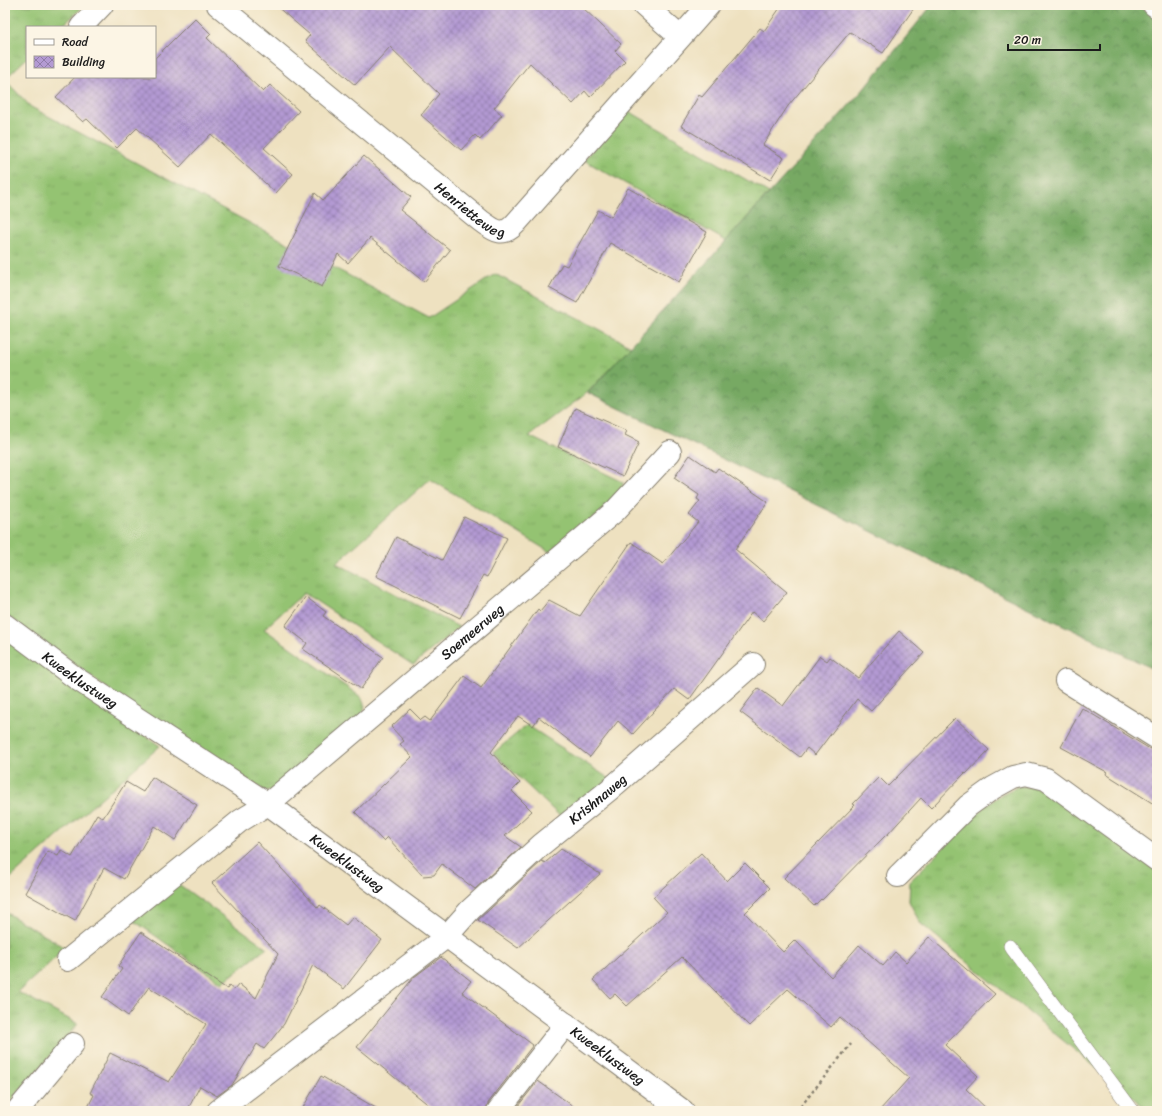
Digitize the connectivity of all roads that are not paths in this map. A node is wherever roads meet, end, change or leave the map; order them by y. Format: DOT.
graph roads {
  1 [pos="102,5"];
  2 [pos="218,5"];
  3 [pos="644,5"];
  4 [pos="709,5"];
  5 [pos="1154,5"];
  6 [pos="1157,7"];
  7 [pos="81,26"];
  8 [pos="680,37"];
  9 [pos="670,452"];
  10 [pos="5,625"];
  11 [pos="753,664"];
  12 [pos="1066,681"];
  13 [pos="1157,738"];
  14 [pos="268,804"];
  15 [pos="1157,860"];
  16 [pos="898,876"];
  17 [pos="446,937"];
  18 [pos="1010,946"];
  19 [pos="68,960"];
  20 [pos="566,1024"];
  21 [pos="73,1044"];
  22 [pos="17,1111"];
  23 [pos="218,1111"];
  24 [pos="498,1111"];
  25 [pos="683,1111"];
  26 [pos="1133,1111"];
  1 -- 7 [label="street"];
  2 -- 8 [label="street, Henrietteweg"];
  3 -- 8 [label="street"];
  4 -- 8 [label="street, Henrietteweg"];
  5 -- 6 [label="street"];
  9 -- 14 [label="street, Soemeerweg"];
  10 -- 14 [label="street, Kweeklustweg"];
  11 -- 17 [label="street, Krishnaweg"];
  12 -- 13 [label="street"];
  14 -- 17 [label="street, Kweeklustweg"];
  14 -- 19 [label="street, Soemeerweg"];
  15 -- 16 [label="street"];
  17 -- 20 [label="street, Kweeklustweg"];
  17 -- 23 [label="street, Krishnaweg"];
  18 -- 26 [label="lane"];
  20 -- 24 [label="street"];
  20 -- 25 [label="street, Kweeklustweg"];
  21 -- 22 [label="street"];
}
